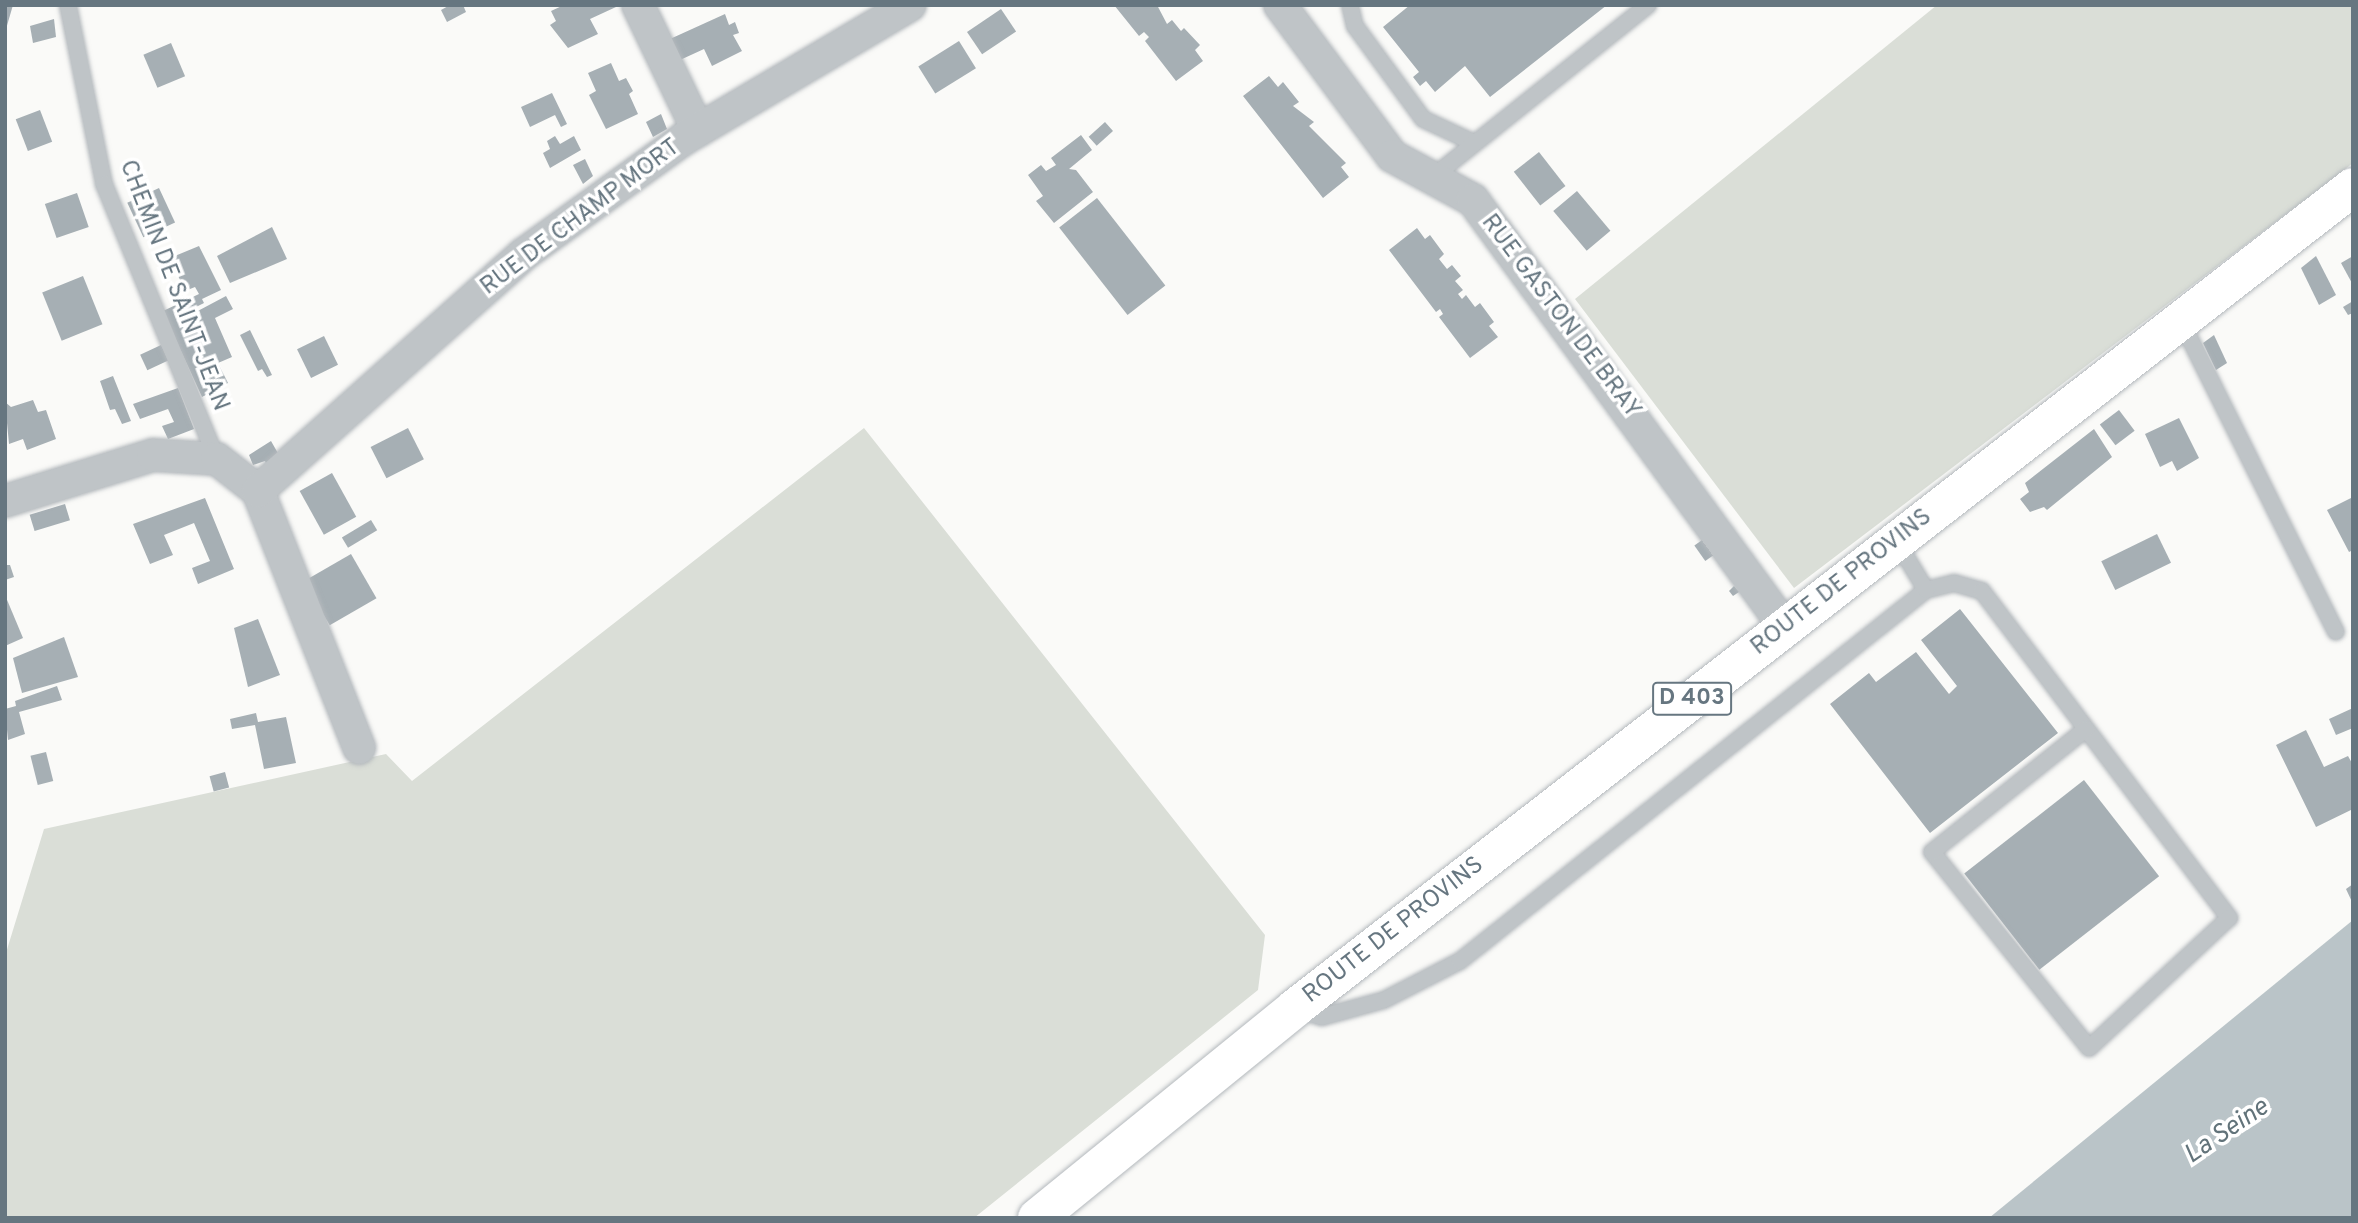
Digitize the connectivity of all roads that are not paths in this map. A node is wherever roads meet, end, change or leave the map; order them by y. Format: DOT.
graph roads {
  1 [pos="68,5"];
  2 [pos="638,5"];
  3 [pos="910,5"];
  4 [pos="1280,5"];
  5 [pos="1350,5"];
  6 [pos="1648,5"];
  7 [pos="698,130"];
  8 [pos="1474,143"];
  9 [pos="1434,176"];
  10 [pos="2353,187"];
  11 [pos="2180,319"];
  12 [pos="217,459"];
  13 [pos="258,491"];
  14 [pos="5,501"];
  15 [pos="1891,544"];
  16 [pos="1926,590"];
  17 [pos="1785,627"];
  18 [pos="2336,632"];
  19 [pos="2086,729"];
  20 [pos="359,748"];
  21 [pos="1295,1008"];
  22 [pos="1037,1218"];
  1 -- 12 [label="lane, CHEMIN DE SAINT-JEAN"];
  2 -- 7 [label="street"];
  3 -- 7 [label="street, RUE DE CHAMP MORT"];
  4 -- 9 [label="street, RUE GASTON DE BRAY"];
  5 -- 8 [label="lane"];
  6 -- 8 [label="lane"];
  7 -- 13 [label="street, RUE DE CHAMP MORT"];
  8 -- 9 [label="lane"];
  9 -- 17 [label="street, RUE GASTON DE BRAY"];
  10 -- 11 [label="main road, ROUTE DE PROVINS / D 403"];
  11 -- 15 [label="main road, ROUTE DE PROVINS / D 403"];
  11 -- 18 [label="lane"];
  12 -- 13 [label="street"];
  12 -- 14 [label="street"];
  13 -- 20 [label="street"];
  15 -- 16 [label="lane"];
  15 -- 17 [label="main road, ROUTE DE PROVINS / D 403"];
  16 -- 19 [label="lane"];
  16 -- 21 [label="lane"];
  17 -- 21 [label="main road, ROUTE DE PROVINS / D 403"];
  19 -- 19 [label="lane"];
  21 -- 22 [label="main road, ROUTE DE PROVINS / D 403"];
}
